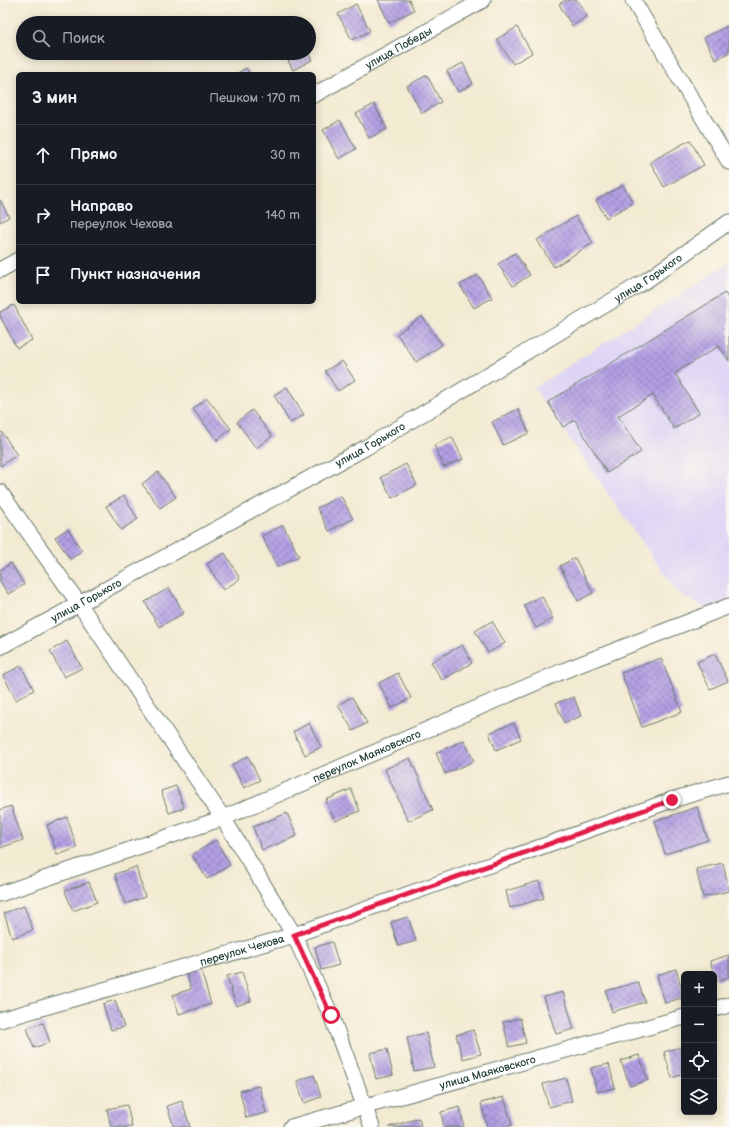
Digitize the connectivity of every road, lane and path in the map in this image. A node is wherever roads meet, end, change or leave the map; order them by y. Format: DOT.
graph roads {
  1 [pos="483,0"];
  2 [pos="633,0"];
  3 [pos="316,93"];
  4 [pos="729,162"];
  5 [pos="729,222"];
  6 [pos="16,261"];
  7 [pos="0,270"];
  8 [pos="0,492"];
  9 [pos="80,605"];
  10 [pos="729,606"];
  11 [pos="0,647"];
  12 [pos="729,782"];
  13 [pos="223,818"];
  14 [pos="0,894"];
  15 [pos="294,935"];
  16 [pos="729,1005"];
  17 [pos="717,1008"];
  18 [pos="681,1018"];
  19 [pos="0,1020"];
  20 [pos="366,1106"];
  21 [pos="291,1127"];
  22 [pos="372,1127"];
  1 -- 3 [label="street, улица Победы"];
  2 -- 4 [label="street"];
  5 -- 9 [label="street, улица Горького"];
  6 -- 7 [label="street"];
  8 -- 9 [label="street"];
  9 -- 11 [label="street, улица Горького"];
  9 -- 13 [label="street"];
  10 -- 13 [label="street, переулок Маяковского"];
  12 -- 15 [label="street, переулок Чехова"];
  13 -- 14 [label="street, переулок Маяковского"];
  13 -- 15 [label="street"];
  15 -- 19 [label="street, переулок Чехова"];
  15 -- 20 [label="street"];
  16 -- 17 [label="street"];
  18 -- 20 [label="street, улица Маяковского"];
  20 -- 21 [label="street, улица Маяковского"];
  20 -- 22 [label="street"];
}
